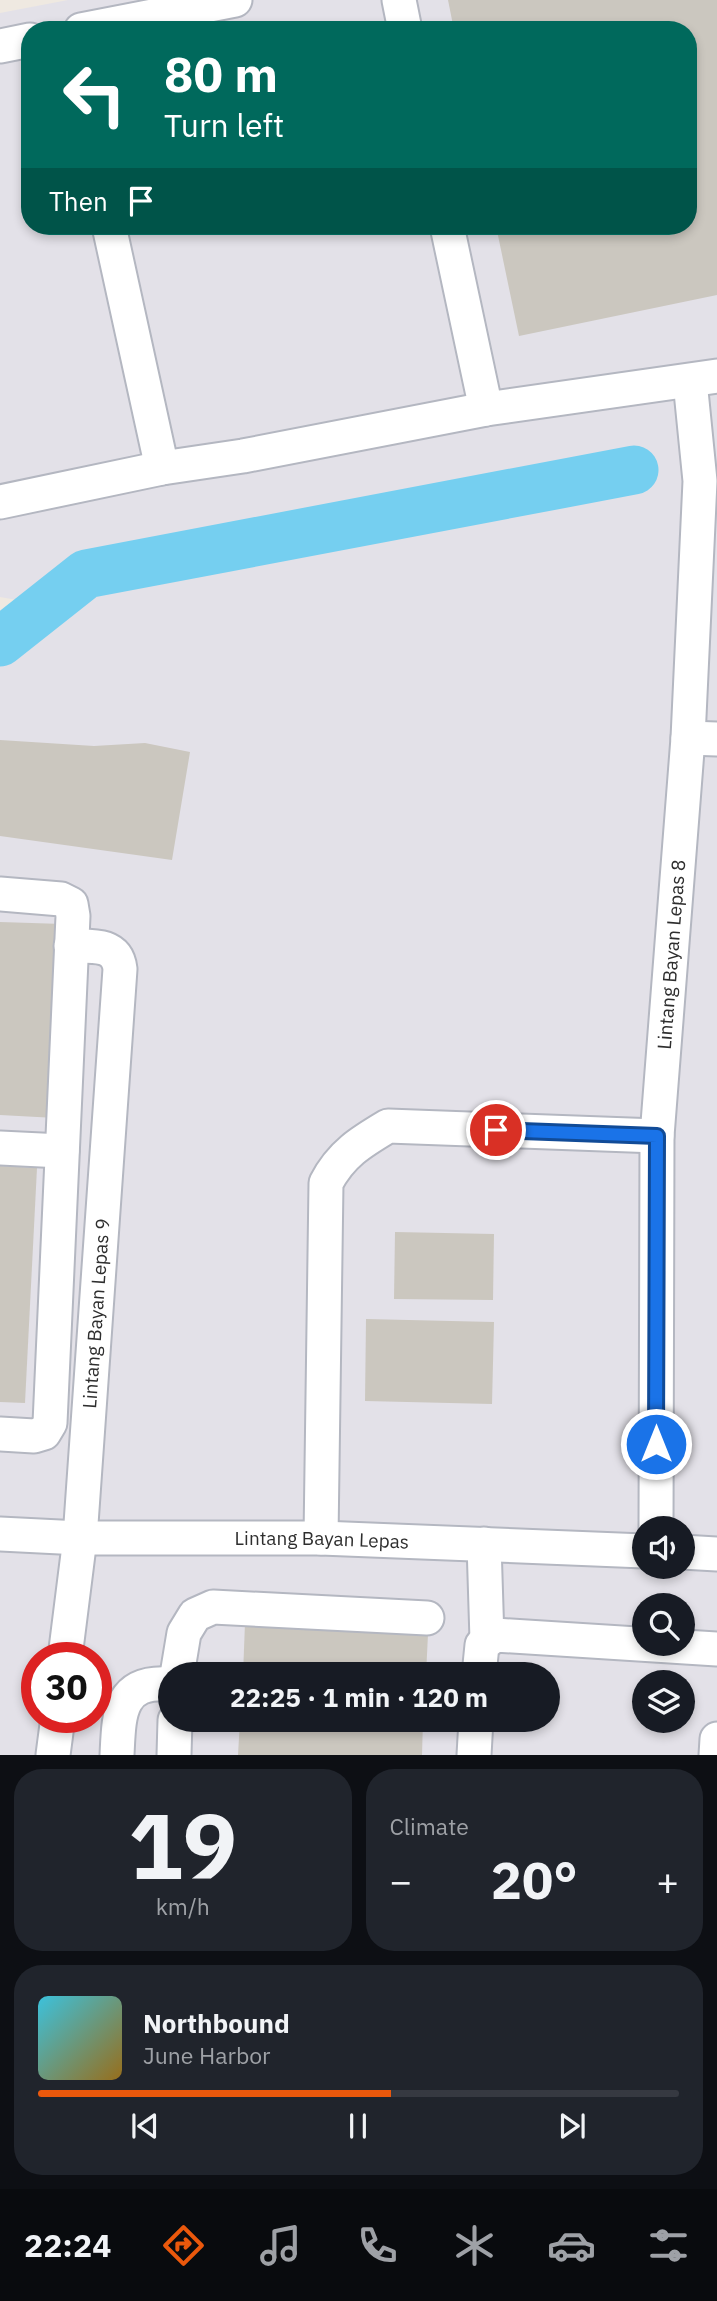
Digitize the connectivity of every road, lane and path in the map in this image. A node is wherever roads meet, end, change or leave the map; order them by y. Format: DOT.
graph roads {
  1 [pos="235,0"];
  2 [pos="399,0"];
  3 [pos="127,21"];
  4 [pos="403,21"];
  5 [pos="21,42"];
  6 [pos="0,46"];
  7 [pos="111,235"];
  8 [pos="449,235"];
  9 [pos="703,379"];
  10 [pos="486,409"];
  11 [pos="162,468"];
  12 [pos="0,502"];
  13 [pos="703,738"];
  14 [pos="0,894"];
  15 [pos="71,946"];
  16 [pos="657,1136"];
  17 [pos="0,1148"];
  18 [pos="62,1151"];
  19 [pos="56,1288"];
  20 [pos="97,1291"];
  21 [pos="0,1434"];
  22 [pos="656,1516"];
  23 [pos="0,1534"];
  24 [pos="80,1538"];
  25 [pos="321,1538"];
  26 [pos="484,1544"];
  27 [pos="632,1550"];
  28 [pos="695,1552"];
  29 [pos="717,1553"];
  30 [pos="427,1618"];
  31 [pos="486,1640"];
  32 [pos="67,1642"];
  33 [pos="717,1648"];
  34 [pos="179,1662"];
  35 [pos="480,1662"];
  36 [pos="158,1683"];
  37 [pos="175,1732"];
  38 [pos="475,1732"];
  39 [pos="56,1733"];
  40 [pos="717,1739"];
  41 [pos="53,1755"];
  42 [pos="117,1755"];
  43 [pos="174,1755"];
  44 [pos="474,1755"];
  45 [pos="716,1755"];
  1 -- 3 [label="street"];
  2 -- 4 [label="street"];
  5 -- 6 [label="street"];
  7 -- 11 [label="street"];
  8 -- 10 [label="street"];
  9 -- 10 [label="street"];
  9 -- 13 [label="street, Lintang Bayan Lepas 8"];
  10 -- 11 [label="street"];
  11 -- 12 [label="street"];
  13 -- 16 [label="street, Lintang Bayan Lepas 8"];
  14 -- 15 [label="street"];
  15 -- 18 [label="street"];
  15 -- 20 [label="street, Lintang Bayan Lepas 9"];
  16 -- 22 [label="street, Lintang Bayan Lepas 8"];
  16 -- 25 [label="street"];
  17 -- 18 [label="street"];
  18 -- 19 [label="street"];
  19 -- 20 [label="street"];
  19 -- 21 [label="street"];
  20 -- 24 [label="street, Lintang Bayan Lepas 9"];
  23 -- 24 [label="street, Lintang Bayan Lepas"];
  24 -- 25 [label="street, Lintang Bayan Lepas"];
  24 -- 32 [label="street, Lintang Bayan Lepas 9"];
  25 -- 26 [label="street, Lintang Bayan Lepas"];
  26 -- 27 [label="street, Lintang Bayan Lepas"];
  26 -- 31 [label="street"];
  28 -- 29 [label="street"];
  30 -- 34 [label="street"];
  31 -- 33 [label="street"];
  31 -- 35 [label="street"];
  36 -- 42 [label="street"];
  37 -- 43 [label="street"];
  38 -- 44 [label="street"];
  39 -- 41 [label="street"];
  40 -- 45 [label="street"];
}
